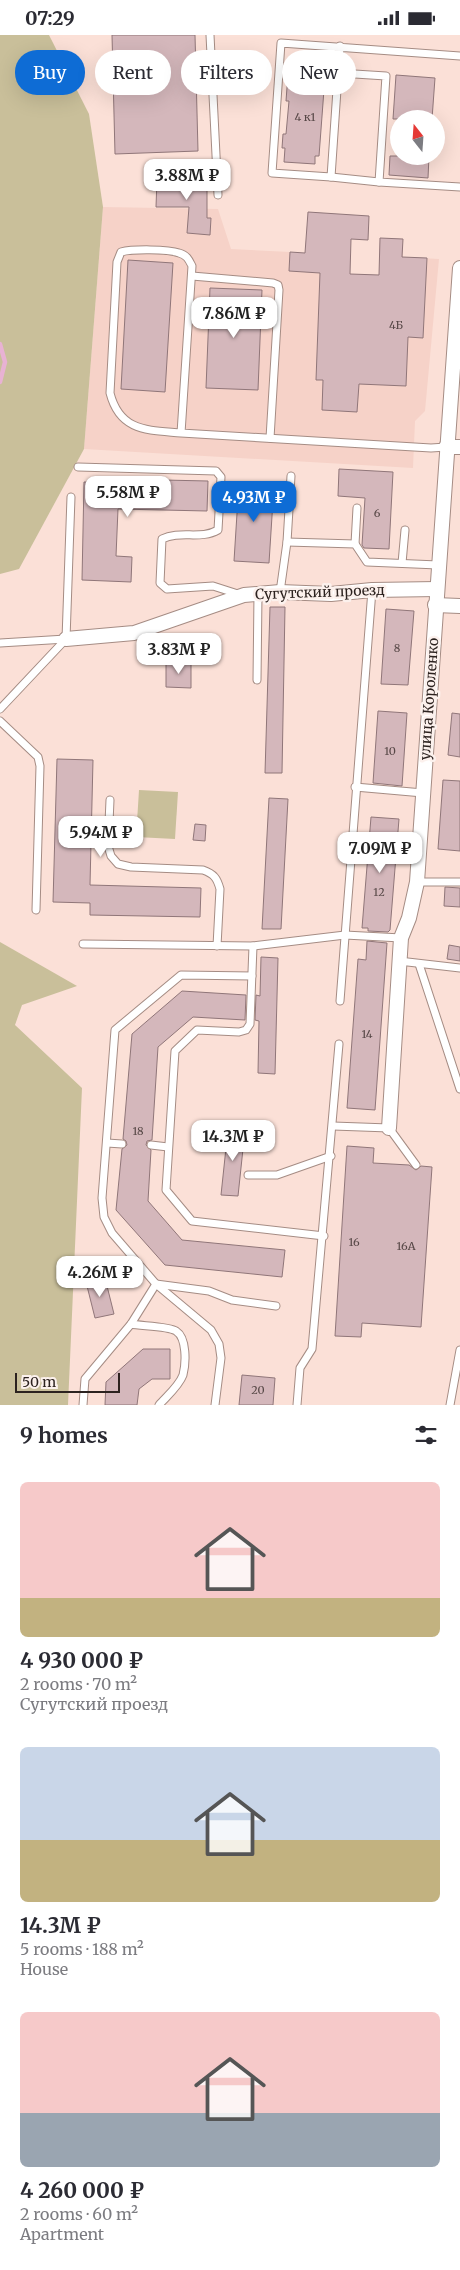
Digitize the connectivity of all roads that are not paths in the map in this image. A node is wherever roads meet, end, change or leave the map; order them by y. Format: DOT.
graph roads {
  1 [pos="210,35"];
  2 [pos="340,46"];
  3 [pos="340,50"];
  4 [pos="460,55"];
  5 [pos="356,74"];
  6 [pos="337,95"];
  7 [pos="332,177"];
  8 [pos="379,182"];
  9 [pos="460,187"];
  10 [pos="218,195"];
  11 [pos="460,268"];
  12 [pos="192,276"];
  13 [pos="182,433"];
  14 [pos="270,438"];
  15 [pos="453,447"];
  16 [pos="78,467"];
  17 [pos="291,476"];
  18 [pos="71,497"];
  19 [pos="358,508"];
  20 [pos="404,531"];
  21 [pos="287,542"];
  22 [pos="355,544"];
  23 [pos="402,563"];
  24 [pos="438,565"];
  25 [pos="437,589"];
  26 [pos="372,590"];
  27 [pos="280,592"];
  28 [pos="251,594"];
  29 [pos="436,605"];
  30 [pos="460,606"];
  31 [pos="66,639"];
  32 [pos="0,643"];
  33 [pos="257,680"];
  34 [pos="0,709"];
  35 [pos="0,721"];
  36 [pos="355,787"];
  37 [pos="423,793"];
  38 [pos="110,800"];
  39 [pos="417,882"];
  40 [pos="460,882"];
  41 [pos="36,910"];
  42 [pos="345,935"];
  43 [pos="401,937"];
  44 [pos="83,944"];
  45 [pos="217,946"];
  46 [pos="253,947"];
  47 [pos="399,961"];
  48 [pos="419,964"];
  49 [pos="460,968"];
  50 [pos="252,976"];
  51 [pos="340,1001"];
  52 [pos="339,1044"];
  53 [pos="460,1089"];
  54 [pos="333,1126"];
  55 [pos="390,1127"];
  56 [pos="107,1143"];
  57 [pos="122,1144"];
  58 [pos="151,1145"];
  59 [pos="168,1147"];
  60 [pos="330,1156"];
  61 [pos="416,1165"];
  62 [pos="248,1175"];
  63 [pos="324,1236"];
  64 [pos="156,1284"];
  65 [pos="276,1306"];
  66 [pos="131,1325"];
  67 [pos="460,1350"];
  68 [pos="83,1405"];
  69 [pos="159,1405"];
  70 [pos="215,1405"];
  71 [pos="297,1405"];
  72 [pos="450,1405"];
  1 -- 10 [label="lane"];
  2 -- 3 [label="lane"];
  2 -- 4 [label="lane"];
  2 -- 7 [label="lane"];
  5 -- 8 [label="lane"];
  6 -- 7 [label="lane"];
  7 -- 8 [label="lane"];
  8 -- 9 [label="lane"];
  11 -- 15 [label="street, улица Короленко"];
  12 -- 13 [label="lane"];
  12 -- 13 [label="lane"];
  12 -- 14 [label="lane"];
  13 -- 14 [label="lane"];
  14 -- 15 [label="lane"];
  15 -- 24 [label="street, улица Короленко"];
  16 -- 28 [label="lane"];
  17 -- 21 [label="lane"];
  18 -- 31 [label="lane"];
  19 -- 22 [label="lane"];
  20 -- 23 [label="lane"];
  21 -- 22 [label="lane"];
  21 -- 27 [label="lane"];
  22 -- 23 [label="lane"];
  23 -- 24 [label="lane"];
  24 -- 25 [label="street, улица Короленко"];
  25 -- 26 [label="street, Сугутский проезд"];
  25 -- 29 [label="street, улица Короленко"];
  26 -- 27 [label="street, Сугутский проезд"];
  26 -- 36 [label="lane"];
  27 -- 28 [label="street, Сугутский проезд"];
  28 -- 31 [label="street, Сугутский проезд"];
  28 -- 33 [label="lane"];
  29 -- 30 [label="street"];
  29 -- 37 [label="street, улица Короленко"];
  31 -- 32 [label="lane, Сугутский проезд"];
  31 -- 34 [label="lane"];
  35 -- 41 [label="lane"];
  36 -- 37 [label="lane"];
  36 -- 42 [label="lane"];
  37 -- 39 [label="street, улица Короленко"];
  38 -- 45 [label="lane"];
  39 -- 40 [label="lane"];
  39 -- 43 [label="street, улица Короленко"];
  42 -- 43 [label="lane"];
  42 -- 46 [label="lane"];
  42 -- 51 [label="lane"];
  43 -- 47 [label="street, улица Короленко"];
  44 -- 45 [label="lane"];
  45 -- 46 [label="lane"];
  46 -- 50 [label="lane"];
  47 -- 48 [label="lane"];
  47 -- 55 [label="street, улица Короленко"];
  48 -- 49 [label="lane"];
  48 -- 53 [label="lane"];
  50 -- 56 [label="lane"];
  50 -- 59 [label="lane"];
  52 -- 54 [label="lane"];
  54 -- 55 [label="lane"];
  54 -- 60 [label="lane"];
  55 -- 61 [label="lane"];
  56 -- 57 [label="lane"];
  56 -- 64 [label="lane"];
  58 -- 59 [label="lane"];
  59 -- 63 [label="lane"];
  60 -- 62 [label="lane"];
  60 -- 63 [label="lane"];
  63 -- 71 [label="lane"];
  64 -- 65 [label="lane"];
  64 -- 66 [label="lane"];
  64 -- 70 [label="lane"];
  66 -- 68 [label="lane"];
  66 -- 69 [label="lane"];
  67 -- 72 [label="lane"];
}
